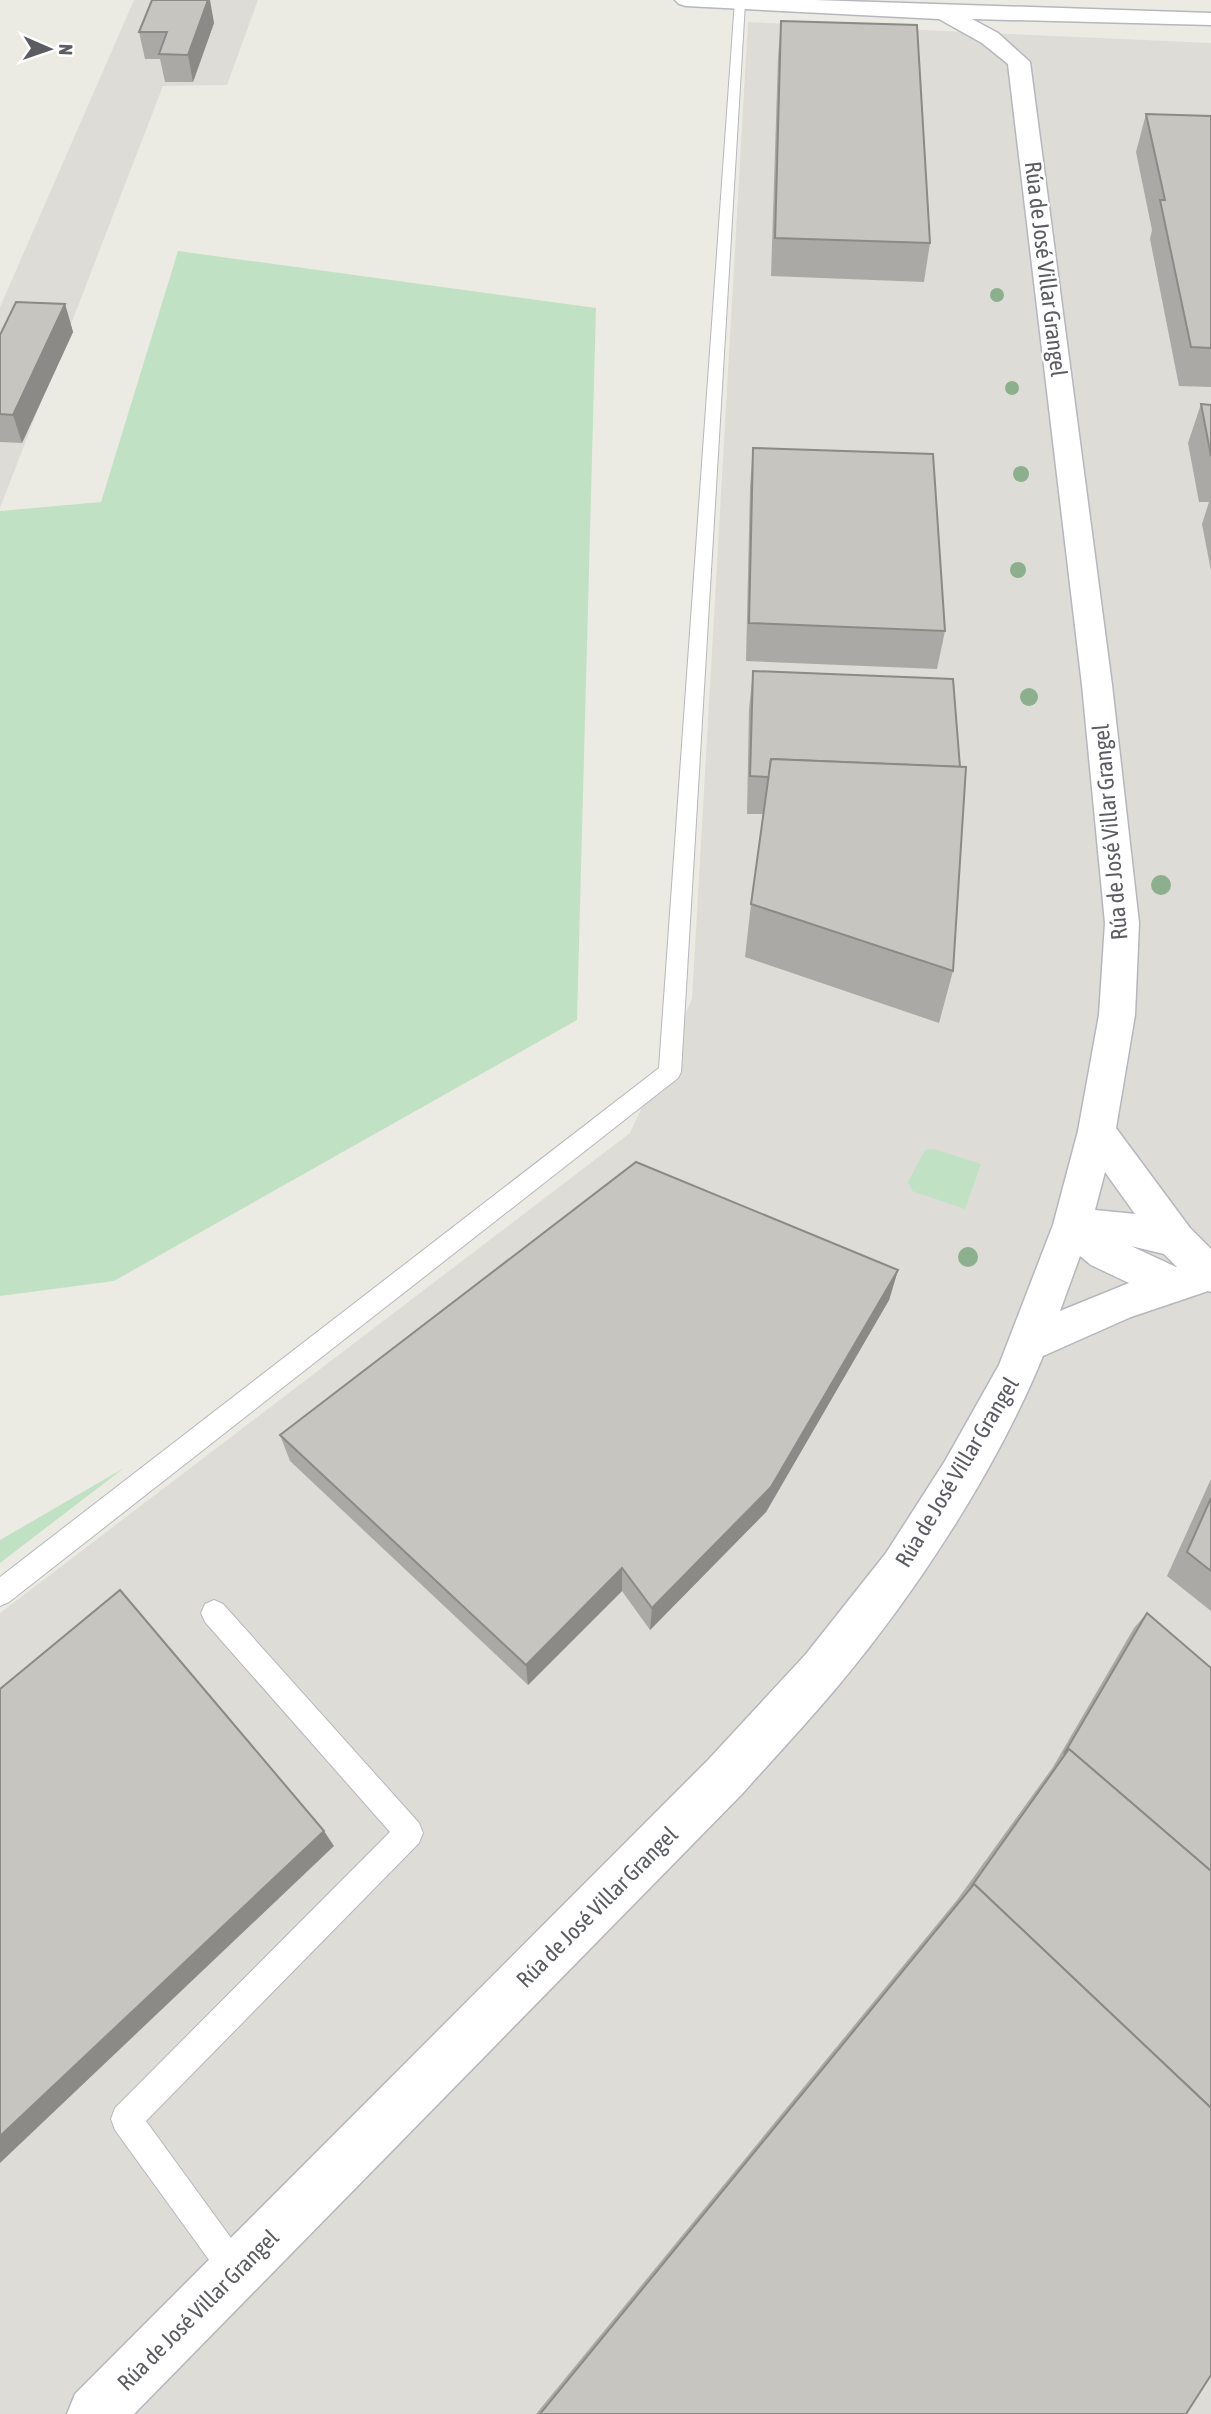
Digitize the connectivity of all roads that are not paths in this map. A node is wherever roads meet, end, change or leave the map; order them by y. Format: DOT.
graph roads {
  1 [pos="687,0"];
  2 [pos="739,3"];
  3 [pos="944,13"];
  4 [pos="1012,14"];
  5 [pos="1093,16"];
  6 [pos="1211,19"];
  7 [pos="1027,48"];
  8 [pos="1097,1131"];
  9 [pos="1073,1225"];
  10 [pos="1176,1240"];
  11 [pos="1197,1278"];
  12 [pos="1028,1344"];
  13 [pos="0,1593"];
  14 [pos="214,1613"];
  15 [pos="236,2271"];
  16 [pos="95,2414"];
  1 -- 2 [label="street"];
  2 -- 3 [label="street"];
  2 -- 13 [label="lane"];
  3 -- 4 [label="street"];
  3 -- 7 [label="street"];
  4 -- 5 [label="street"];
  4 -- 7 [label="street, Rúa de José Villar Grangel"];
  5 -- 6 [label="street"];
  5 -- 7 [label="street"];
  7 -- 8 [label="street, Rúa de José Villar Grangel"];
  8 -- 9 [label="street, Rúa de José Villar Grangel"];
  8 -- 10 [label="street"];
  9 -- 10 [label="street"];
  9 -- 11 [label="street"];
  9 -- 12 [label="street, Rúa de José Villar Grangel"];
  10 -- 11 [label="street"];
  11 -- 12 [label="street"];
  12 -- 15 [label="street, Rúa de José Villar Grangel"];
  14 -- 15 [label="lane"];
  15 -- 16 [label="street, Rúa de José Villar Grangel"];
}
